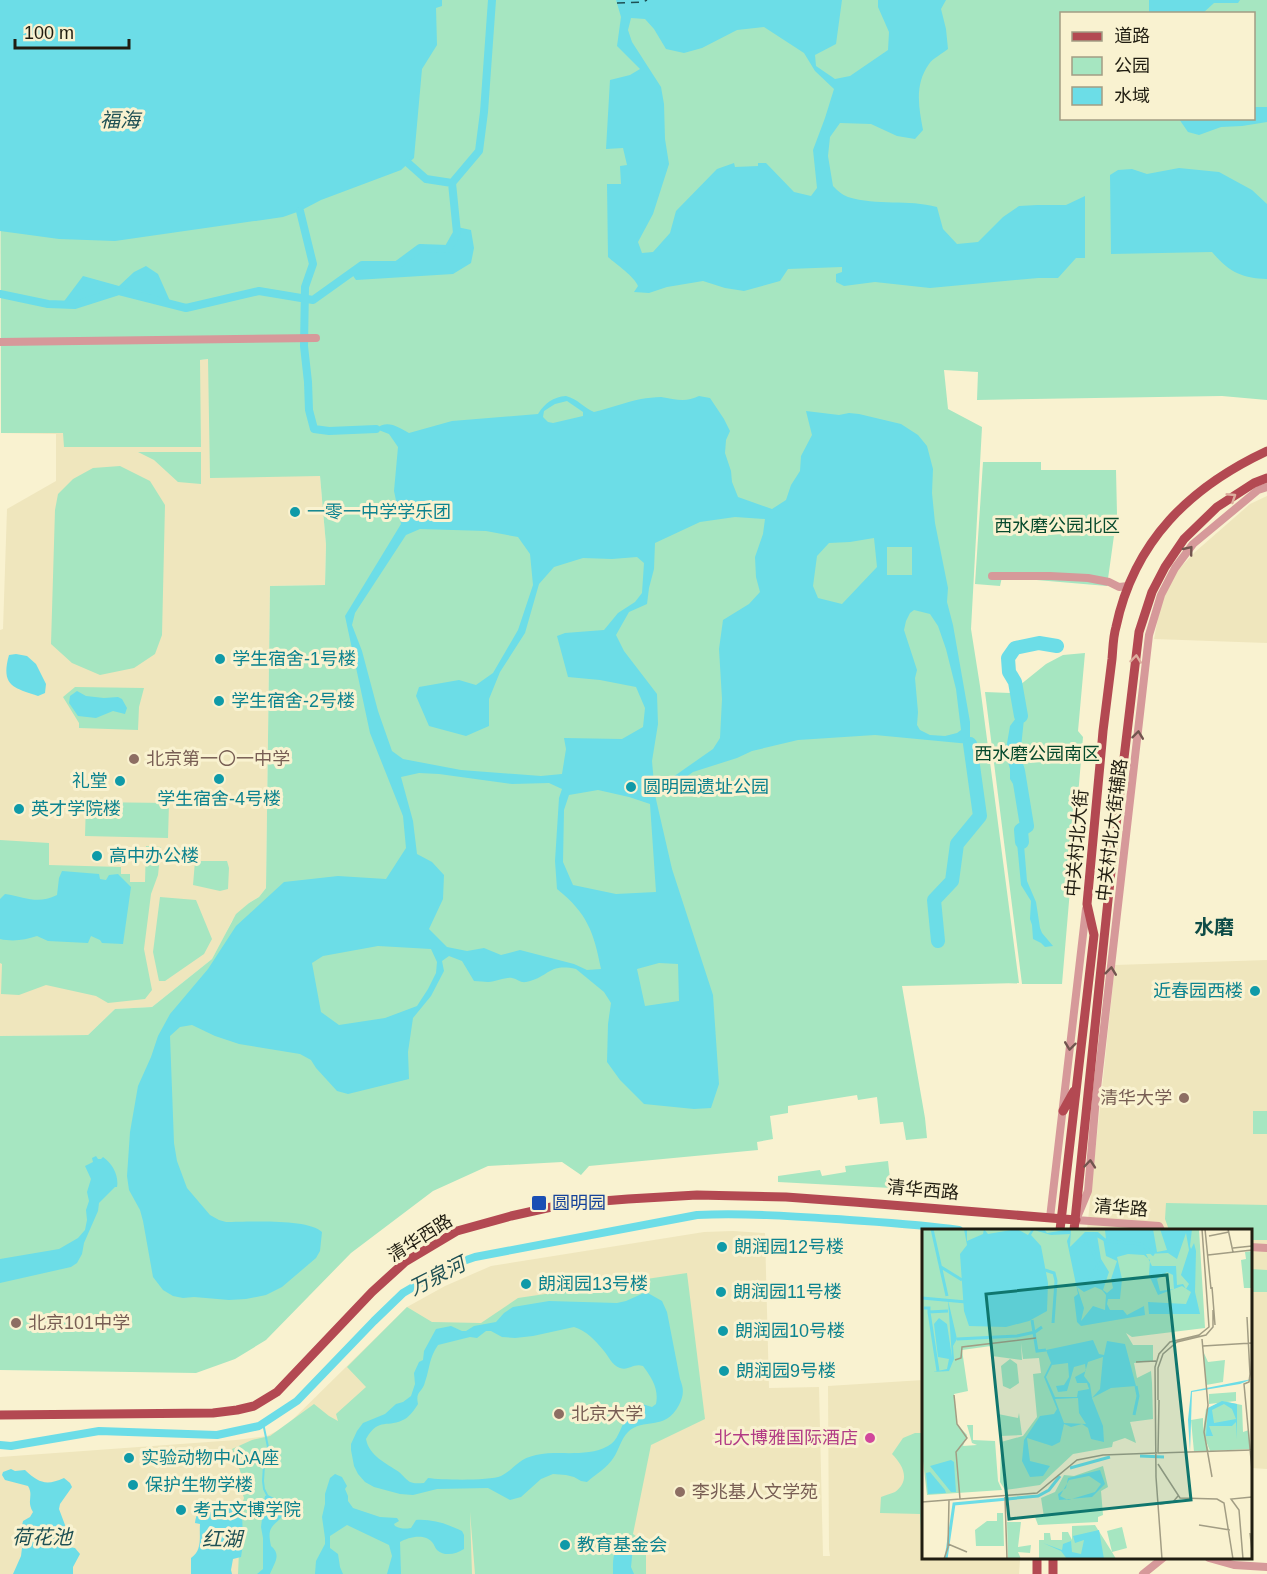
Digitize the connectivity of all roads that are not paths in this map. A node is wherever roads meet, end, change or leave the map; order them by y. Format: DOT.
graph roads {
  1 [pos="316,338"];
  2 [pos="0,342"];
  3 [pos="1267,451"];
  4 [pos="1267,478"];
  5 [pos="1267,487"];
  6 [pos="992,576"];
  7 [pos="1128,586"];
  8 [pos="1087,904"];
  9 [pos="1076,1087"];
  10 [pos="1063,1111"];
  11 [pos="1050,1218"];
  12 [pos="1061,1219"];
  13 [pos="1075,1225"];
  14 [pos="1060,1229"];
  15 [pos="1160,1229"];
  16 [pos="0,1415"];
  17 [pos="1161,1559"];
  18 [pos="1215,1559"];
  19 [pos="1267,1567"];
  20 [pos="1143,1574"];
  1 -- 2 [label="street"];
  3 -- 7 [label="main road, 中关村北大街"];
  13 -- 4 [label="main road, 中关村北大街, one-way"];
  13 -- 5 [label="street, 中关村北大街辅路, one-way"];
  6 -- 7 [label="street"];
  7 -- 8 [label="main road, 中关村北大街"];
  8 -- 9 [label="main road, 中关村北大街"];
  8 -- 10 [label="street, 中关村北大街辅路, one-way"];
  9 -- 10 [label="main road"];
  9 -- 12 [label="main road, 中关村北大街"];
  10 -- 11 [label="street, 中关村北大街辅路"];
  11 -- 12 [label="main road, 清华西路"];
  11 -- 16 [label="main road, 清华西路"];
  12 -- 13 [label="main road, 清华西路"];
  12 -- 14 [label="main road, 中关村北大街"];
  13 -- 15 [label="street, 清华路"];
  17 -- 20 [label="street"];
  18 -- 19 [label="street"];
}
